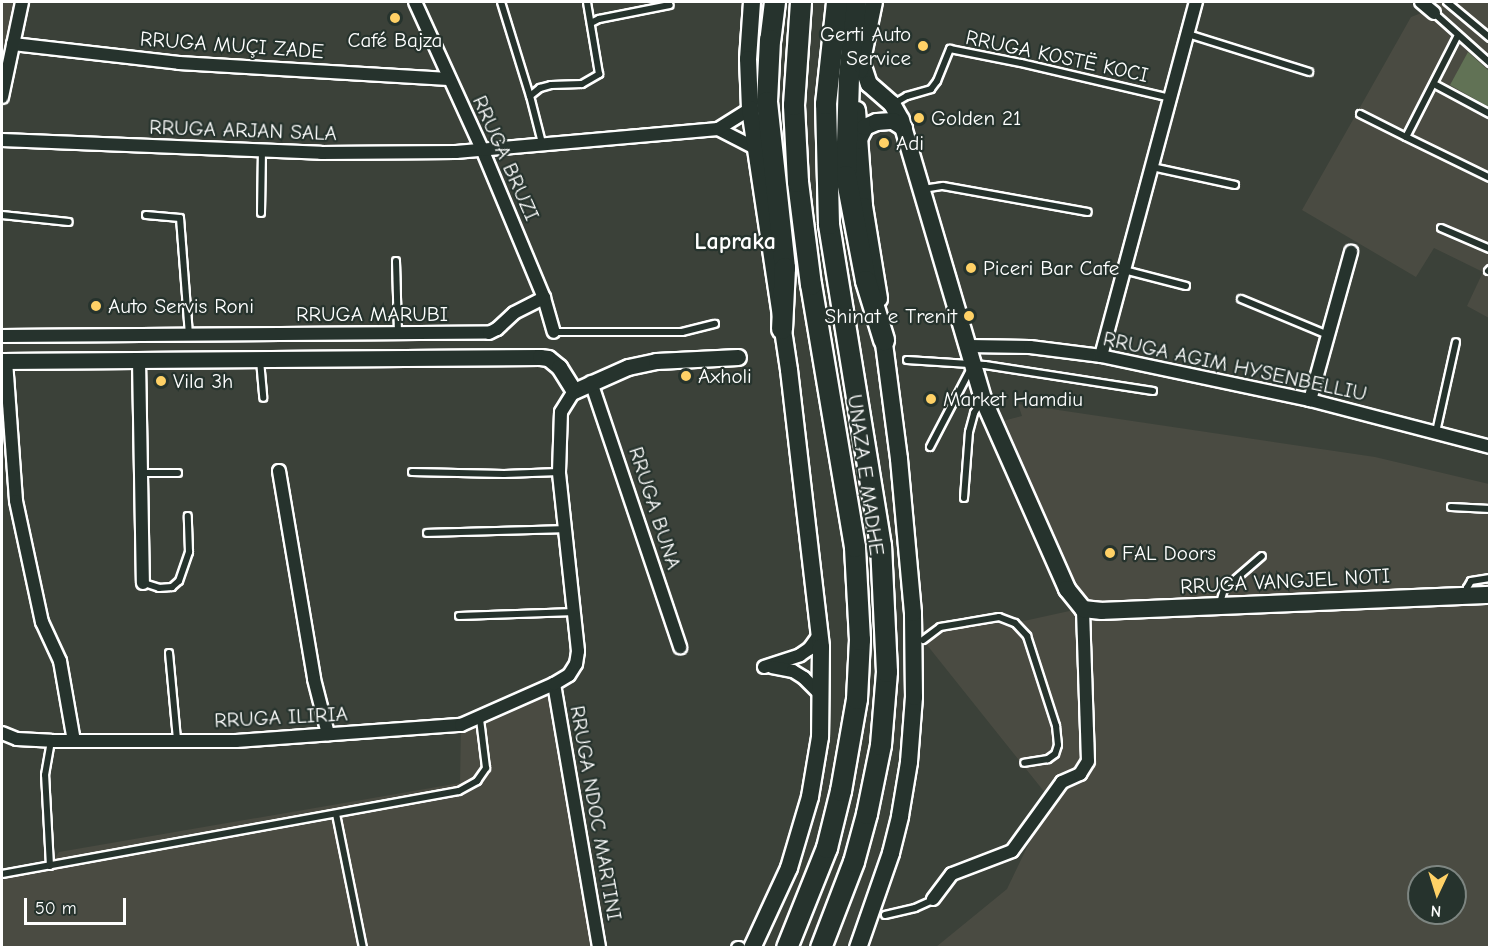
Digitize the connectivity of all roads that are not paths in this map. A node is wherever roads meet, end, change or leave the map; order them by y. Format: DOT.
graph roads {
  1 [pos="22,2"];
  2 [pos="415,2"];
  3 [pos="501,2"];
  4 [pos="587,2"];
  5 [pos="752,2"];
  6 [pos="775,2"];
  7 [pos="790,2"];
  8 [pos="801,2"];
  9 [pos="837,2"];
  10 [pos="848,2"];
  11 [pos="856,2"];
  12 [pos="874,2"];
  13 [pos="1194,2"];
  14 [pos="1421,2"];
  15 [pos="1447,2"];
  16 [pos="670,5"];
  17 [pos="1434,13"];
  18 [pos="591,23"];
  19 [pos="1188,34"];
  20 [pos="1458,35"];
  21 [pos="1490,38"];
  22 [pos="13,44"];
  23 [pos="861,60"];
  24 [pos="1490,63"];
  25 [pos="1309,72"];
  26 [pos="449,79"];
  27 [pos="1434,84"];
  28 [pos="2,96"];
  29 [pos="530,96"];
  30 [pos="1171,98"];
  31 [pos="826,104"];
  32 [pos="892,104"];
  33 [pos="750,109"];
  34 [pos="1360,114"];
  35 [pos="1490,114"];
  36 [pos="902,124"];
  37 [pos="718,129"];
  38 [pos="1406,137"];
  39 [pos="2,140"];
  40 [pos="795,141"];
  41 [pos="858,141"];
  42 [pos="542,143"];
  43 [pos="755,148"];
  44 [pos="482,149"];
  45 [pos="262,151"];
  46 [pos="1152,167"];
  47 [pos="1490,178"];
  48 [pos="1235,185"];
  49 [pos="922,189"];
  50 [pos="1088,212"];
  51 [pos="261,213"];
  52 [pos="2,215"];
  53 [pos="146,215"];
  54 [pos="69,222"];
  55 [pos="1441,228"];
  56 [pos="1490,249"];
  57 [pos="1351,252"];
  58 [pos="396,261"];
  59 [pos="1124,270"];
  60 [pos="1186,286"];
  61 [pos="544,298"];
  62 [pos="1241,299"];
  63 [pos="715,324"];
  64 [pos="782,329"];
  65 [pos="554,332"];
  66 [pos="398,333"];
  67 [pos="189,335"];
  68 [pos="1328,335"];
  69 [pos="2,336"];
  70 [pos="884,340"];
  71 [pos="1456,342"];
  72 [pos="969,346"];
  73 [pos="1101,356"];
  74 [pos="738,357"];
  75 [pos="139,360"];
  76 [pos="260,360"];
  77 [pos="907,360"];
  78 [pos="4,361"];
  79 [pos="973,364"];
  80 [pos="591,381"];
  81 [pos="574,391"];
  82 [pos="1153,391"];
  83 [pos="263,398"];
  84 [pos="983,399"];
  85 [pos="1310,400"];
  86 [pos="1436,433"];
  87 [pos="930,447"];
  88 [pos="1490,447"];
  89 [pos="279,471"];
  90 [pos="412,472"];
  91 [pos="559,472"];
  92 [pos="142,473"];
  93 [pos="178,473"];
  94 [pos="964,498"];
  95 [pos="1451,507"];
  96 [pos="1490,509"];
  97 [pos="188,516"];
  98 [pos="566,529"];
  99 [pos="427,533"];
  100 [pos="1263,556"];
  101 [pos="1490,578"];
  102 [pos="143,583"];
  103 [pos="1490,595"];
  104 [pos="1468,596"];
  105 [pos="1219,607"];
  106 [pos="1083,609"];
  107 [pos="575,612"];
  108 [pos="459,616"];
  109 [pos="820,634"];
  110 [pos="923,640"];
  111 [pos="680,647"];
  112 [pos="169,653"];
  113 [pos="554,684"];
  114 [pos="821,695"];
  115 [pos="480,719"];
  116 [pos="2,733"];
  117 [pos="328,734"];
  118 [pos="17,739"];
  119 [pos="177,740"];
  120 [pos="51,741"];
  121 [pos="74,741"];
  122 [pos="2,746"];
  123 [pos="1024,763"];
  124 [pos="336,814"];
  125 [pos="50,866"];
  126 [pos="2,874"];
  127 [pos="933,899"];
  128 [pos="885,915"];
  129 [pos="363,948"];
  130 [pos="599,948"];
  131 [pos="752,948"];
  132 [pos="787,948"];
  133 [pos="821,948"];
  134 [pos="858,948"];
  1 -- 22 [label="street"];
  2 -- 26 [label="street, RRUGA BRUZI"];
  3 -- 29 [label="lane"];
  4 -- 18 [label="lane"];
  5 -- 33 [label="main road"];
  6 -- 64 [label="highway"];
  7 -- 40 [label="highway"];
  8 -- 40 [label="highway, UNAZA E MADHE"];
  9 -- 31 [label="highway, UNAZA E MADHE"];
  10 -- 31 [label="highway"];
  11 -- 70 [label="highway"];
  12 -- 23 [label="main road"];
  13 -- 19 [label="street"];
  14 -- 17 [label="street"];
  15 -- 21 [label="lane"];
  16 -- 18 [label="lane"];
  17 -- 20 [label="lane"];
  18 -- 29 [label="lane"];
  19 -- 25 [label="lane"];
  19 -- 30 [label="street"];
  20 -- 24 [label="lane"];
  20 -- 27 [label="lane"];
  22 -- 26 [label="street, RRUGA MUÇI ZADE"];
  22 -- 28 [label="street"];
  23 -- 32 [label="main road"];
  23 -- 41 [label="main road"];
  26 -- 44 [label="street, RRUGA BRUZI"];
  27 -- 35 [label="lane"];
  27 -- 38 [label="lane"];
  29 -- 42 [label="lane"];
  30 -- 32 [label="lane, RRUGA KOSTË KOCI"];
  30 -- 46 [label="street"];
  31 -- 133 [label="highway, UNAZA E MADHE"];
  32 -- 36 [label="main road"];
  33 -- 37 [label="street"];
  33 -- 43 [label="main road"];
  34 -- 38 [label="lane"];
  36 -- 41 [label="main road"];
  36 -- 49 [label="main road"];
  37 -- 42 [label="street, RRUGA ARJAN SALA"];
  37 -- 43 [label="street"];
  38 -- 47 [label="lane"];
  39 -- 45 [label="street, RRUGA ARJAN SALA"];
  40 -- 132 [label="highway, UNAZA E MADHE"];
  41 -- 70 [label="main road"];
  42 -- 44 [label="street, RRUGA ARJAN SALA"];
  43 -- 64 [label="main road"];
  44 -- 45 [label="street, RRUGA ARJAN SALA"];
  44 -- 61 [label="street, RRUGA BRUZI"];
  45 -- 51 [label="lane"];
  46 -- 48 [label="lane"];
  46 -- 59 [label="street"];
  49 -- 50 [label="lane"];
  49 -- 72 [label="main road"];
  52 -- 54 [label="lane"];
  53 -- 67 [label="lane"];
  55 -- 56 [label="lane"];
  57 -- 68 [label="street"];
  58 -- 66 [label="lane"];
  59 -- 60 [label="lane"];
  59 -- 73 [label="street"];
  61 -- 65 [label="street, RRUGA BRUZI"];
  61 -- 66 [label="street, RRUGA MARUBI"];
  62 -- 68 [label="lane"];
  63 -- 65 [label="lane"];
  64 -- 109 [label="main road"];
  66 -- 67 [label="street, RRUGA MARUBI"];
  67 -- 69 [label="street, RRUGA MARUBI"];
  68 -- 85 [label="street"];
  70 -- 134 [label="main road"];
  71 -- 86 [label="lane"];
  72 -- 73 [label="street, RRUGA AGIM HYSENBELLIU"];
  72 -- 79 [label="main road"];
  73 -- 85 [label="street, RRUGA AGIM HYSENBELLIU"];
  74 -- 80 [label="street"];
  75 -- 76 [label="street"];
  75 -- 78 [label="street"];
  75 -- 92 [label="street"];
  76 -- 81 [label="street"];
  76 -- 83 [label="lane"];
  77 -- 79 [label="lane"];
  78 -- 121 [label="street"];
  79 -- 82 [label="lane"];
  79 -- 84 [label="main road"];
  79 -- 87 [label="lane"];
  80 -- 81 [label="street"];
  80 -- 111 [label="street, RRUGA BUNA"];
  81 -- 91 [label="street, RRUGA ILIRIA"];
  84 -- 94 [label="lane"];
  84 -- 106 [label="main road"];
  85 -- 86 [label="street, RRUGA AGIM HYSENBELLIU"];
  86 -- 88 [label="street, RRUGA AGIM HYSENBELLIU"];
  89 -- 117 [label="street"];
  90 -- 91 [label="lane"];
  91 -- 98 [label="street, RRUGA ILIRIA"];
  92 -- 93 [label="lane"];
  92 -- 102 [label="street"];
  95 -- 96 [label="lane"];
  97 -- 102 [label="lane"];
  98 -- 99 [label="lane"];
  98 -- 107 [label="street, RRUGA ILIRIA"];
  100 -- 105 [label="lane"];
  101 -- 104 [label="lane"];
  103 -- 104 [label="main road, RRUGA VANGJEL NOTI"];
  104 -- 105 [label="main road, RRUGA VANGJEL NOTI"];
  105 -- 106 [label="main road, RRUGA VANGJEL NOTI"];
  106 -- 127 [label="street"];
  107 -- 108 [label="lane"];
  107 -- 113 [label="street, RRUGA ILIRIA"];
  109 -- 114 [label="main road"];
  109 -- 114 [label="street"];
  110 -- 123 [label="lane"];
  112 -- 119 [label="lane"];
  113 -- 115 [label="street, RRUGA ILIRIA"];
  113 -- 130 [label="street, RRUGA NDOC MARTINI"];
  114 -- 131 [label="main road"];
  115 -- 117 [label="street, RRUGA ILIRIA"];
  115 -- 124 [label="lane"];
  116 -- 118 [label="street, RRUGA ILIRIA"];
  117 -- 119 [label="street, RRUGA ILIRIA"];
  118 -- 120 [label="street, RRUGA ILIRIA"];
  118 -- 122 [label="street"];
  119 -- 121 [label="street, RRUGA ILIRIA"];
  120 -- 121 [label="street, RRUGA ILIRIA"];
  120 -- 125 [label="lane"];
  124 -- 125 [label="lane"];
  124 -- 129 [label="lane"];
  125 -- 126 [label="lane"];
  127 -- 128 [label="lane"];
}
